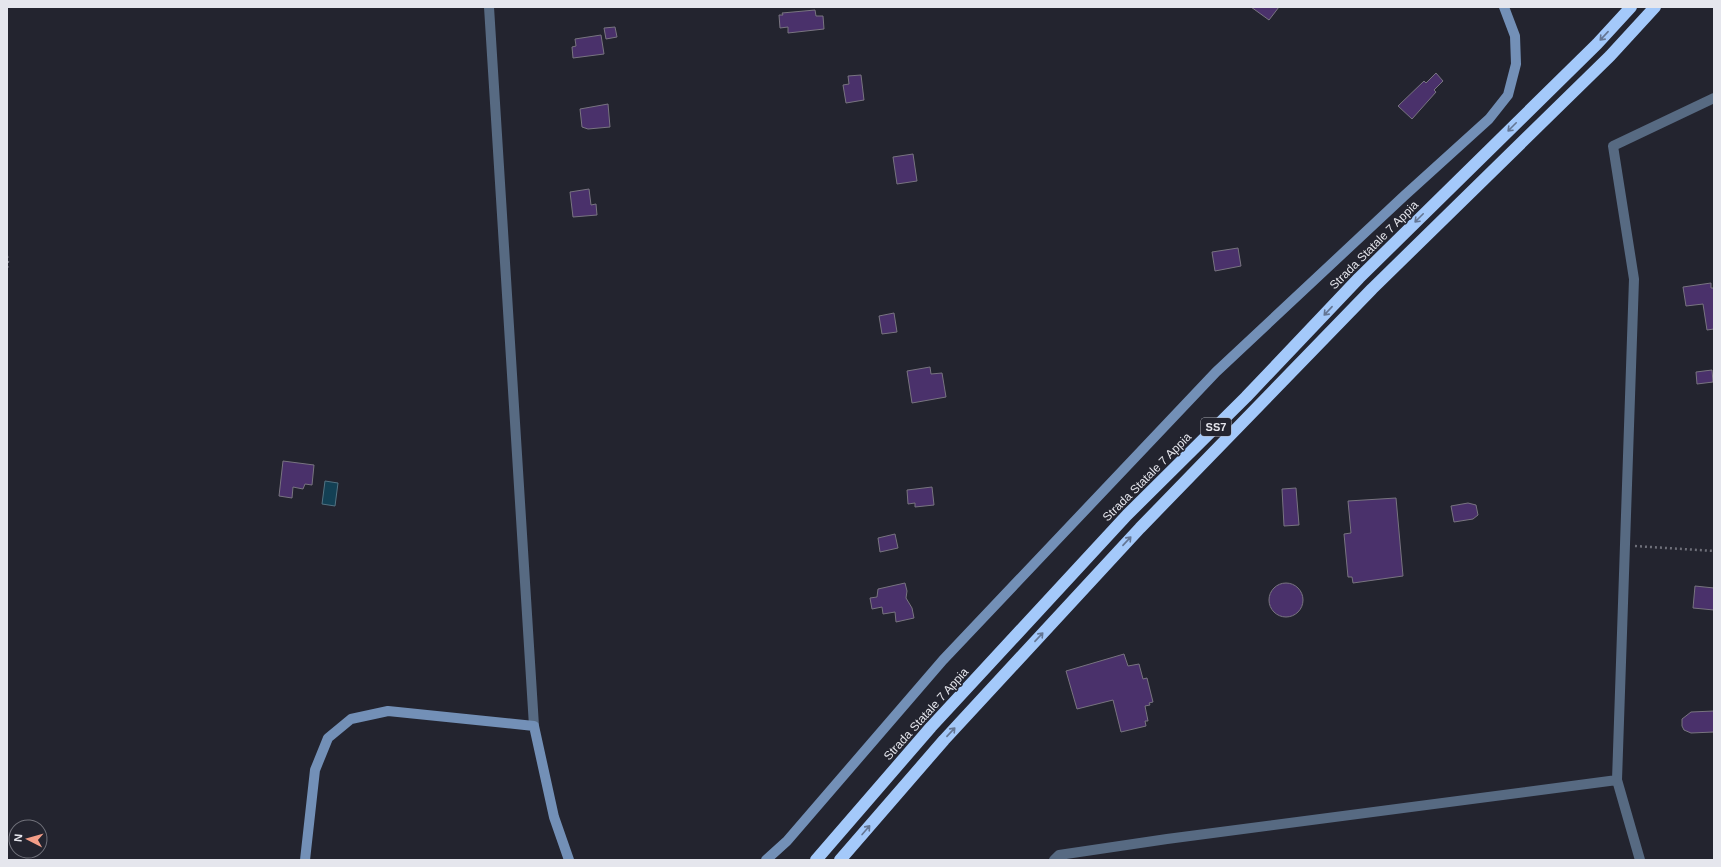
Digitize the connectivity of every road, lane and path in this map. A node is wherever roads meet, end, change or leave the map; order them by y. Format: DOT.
graph roads {
  1 [pos="489,7"];
  2 [pos="1504,7"];
  3 [pos="1631,7"];
  4 [pos="1655,7"];
  5 [pos="1714,98"];
  6 [pos="7,256"];
  7 [pos="7,269"];
  8 [pos="1625,545"];
  9 [pos="1714,551"];
  10 [pos="534,726"];
  11 [pos="1617,780"];
  12 [pos="305,860"];
  13 [pos="569,860"];
  14 [pos="766,860"];
  15 [pos="816,860"];
  16 [pos="840,860"];
  17 [pos="1054,860"];
  18 [pos="1640,860"];
  1 -- 10 [label="street"];
  2 -- 14 [label="street"];
  3 -- 15 [label="highway, Strada Statale 7 Appia / SS7, one-way"];
  16 -- 4 [label="highway, SS7, one-way"];
  5 -- 8 [label="street"];
  6 -- 7 [label="path"];
  8 -- 9 [label="path"];
  8 -- 11 [label="street"];
  10 -- 12 [label="street"];
  10 -- 13 [label="street"];
  11 -- 17 [label="street"];
  11 -- 18 [label="street"];
}
